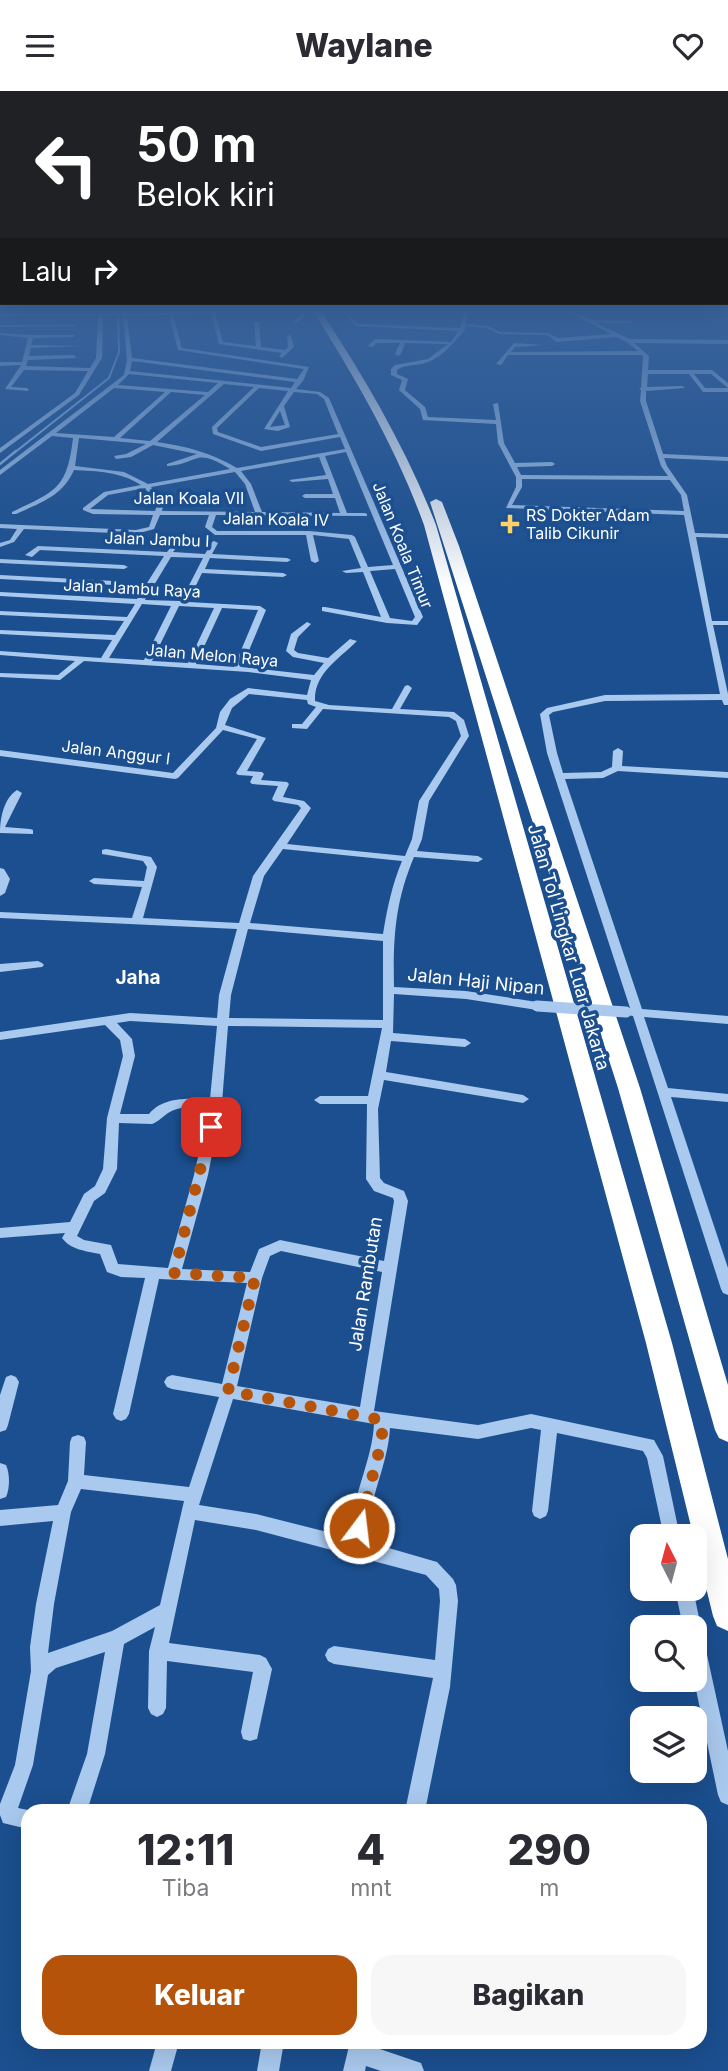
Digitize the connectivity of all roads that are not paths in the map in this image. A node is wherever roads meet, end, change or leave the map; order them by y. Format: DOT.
graph roads {
  1 [pos="67,403"];
  2 [pos="92,403"];
  3 [pos="155,403"];
  4 [pos="197,403"];
  5 [pos="241,403"];
  6 [pos="285,403"];
  7 [pos="327,403"];
  8 [pos="376,403"];
  9 [pos="385,403"];
  10 [pos="417,403"];
  11 [pos="644,403"];
  12 [pos="496,404"];
  13 [pos="282,407"];
  14 [pos="499,422"];
  15 [pos="51,434"];
  16 [pos="342,435"];
  17 [pos="76,437"];
  18 [pos="114,440"];
  19 [pos="151,444"];
  20 [pos="4,446"];
  21 [pos="349,450"];
  22 [pos="0,451"];
  23 [pos="203,454"];
  24 [pos="129,456"];
  25 [pos="322,456"];
  26 [pos="662,456"];
  27 [pos="727,457"];
  28 [pos="552,464"];
  29 [pos="169,465"];
  30 [pos="512,465"];
  31 [pos="74,468"];
  32 [pos="236,470"];
  33 [pos="0,473"];
  34 [pos="330,477"];
  35 [pos="519,477"];
  36 [pos="671,478"];
  37 [pos="292,480"];
  38 [pos="149,486"];
  39 [pos="305,496"];
  40 [pos="337,496"];
  41 [pos="0,511"];
  42 [pos="160,512"];
  43 [pos="214,512"];
  44 [pos="14,513"];
  45 [pos="259,513"];
  46 [pos="688,513"];
  47 [pos="344,514"];
  48 [pos="365,515"];
  49 [pos="0,526"];
  50 [pos="21,528"];
  51 [pos="309,533"];
  52 [pos="692,535"];
  53 [pos="728,536"];
  54 [pos="140,542"];
  55 [pos="214,543"];
  56 [pos="176,544"];
  57 [pos="0,545"];
  58 [pos="52,549"];
  59 [pos="134,552"];
  60 [pos="169,554"];
  61 [pos="29,555"];
  62 [pos="208,556"];
  63 [pos="287,559"];
  64 [pos="0,561"];
  65 [pos="315,561"];
  66 [pos="40,563"];
  67 [pos="124,567"];
  68 [pos="398,567"];
  69 [pos="367,569"];
  70 [pos="201,571"];
  71 [pos="346,571"];
  72 [pos="282,575"];
  73 [pos="0,577"];
  74 [pos="114,583"];
  75 [pos="4,595"];
  76 [pos="104,599"];
  77 [pos="141,603"];
  78 [pos="179,605"];
  79 [pos="0,606"];
  80 [pos="219,606"];
  81 [pos="325,609"];
  82 [pos="0,613"];
  83 [pos="130,619"];
  84 [pos="387,621"];
  85 [pos="709,623"];
  86 [pos="728,623"];
  87 [pos="307,624"];
  88 [pos="0,632"];
  89 [pos="118,638"];
  90 [pos="353,641"];
  91 [pos="0,653"];
  92 [pos="83,658"];
  93 [pos="104,660"];
  94 [pos="329,661"];
  95 [pos="146,664"];
  96 [pos="191,666"];
  97 [pos="237,669"];
  98 [pos="0,675"];
  99 [pos="724,677"];
  100 [pos="318,678"];
  101 [pos="408,688"];
  102 [pos="726,701"];
  103 [pos="315,703"];
  104 [pos="394,712"];
  105 [pos="460,720"];
  106 [pos="221,727"];
  107 [pos="618,751"];
  108 [pos="0,753"];
  109 [pos="617,768"];
  110 [pos="728,775"];
  111 [pos="560,776"];
  112 [pos="18,793"];
  113 [pos="0,828"];
  114 [pos="30,832"];
  115 [pos="282,846"];
  116 [pos="106,852"];
  117 [pos="410,857"];
  118 [pos="478,859"];
  119 [pos="0,871"];
  120 [pos="94,881"];
  121 [pos="148,884"];
  122 [pos="0,893"];
  123 [pos="0,915"];
  124 [pos="137,920"];
  125 [pos="244,926"];
  126 [pos="388,938"];
  127 [pos="38,965"];
  128 [pos="0,968"];
  129 [pos="389,990"];
  130 [pos="631,1012"];
  131 [pos="106,1019"];
  132 [pos="728,1020"];
  133 [pos="221,1023"];
  134 [pos="388,1030"];
  135 [pos="0,1035"];
  136 [pos="465,1043"];
  137 [pos="379,1075"];
  138 [pos="664,1092"];
  139 [pos="728,1098"];
  140 [pos="523,1099"];
  141 [pos="320,1100"];
  142 [pos="373,1100"];
  143 [pos="216,1103"];
  144 [pos="113,1118"];
  145 [pos="72,1227"];
  146 [pos="0,1233"];
  147 [pos="391,1268"];
  148 [pos="153,1273"];
  149 [pos="174,1273"];
  150 [pos="255,1278"];
  151 [pos="728,1289"];
  152 [pos="10,1382"];
  153 [pos="172,1382"];
  154 [pos="228,1391"];
  155 [pos="121,1414"];
  156 [pos="366,1415"];
  157 [pos="382,1420"];
  158 [pos="550,1424"];
  159 [pos="0,1425"];
  160 [pos="728,1430"];
  161 [pos="78,1442"];
  162 [pos="0,1470"];
  163 [pos="76,1481"];
  164 [pos="0,1492"];
  165 [pos="191,1503"];
  166 [pos="540,1511"];
  167 [pos="63,1512"];
  168 [pos="0,1518"];
  169 [pos="669,1524"];
  170 [pos="360,1548"];
  171 [pos="168,1610"];
  172 [pos="728,1616"];
  173 [pos="116,1639"];
  174 [pos="159,1651"];
  175 [pos="334,1655"];
  176 [pos="443,1670"];
  177 [pos="40,1671"];
  178 [pos="706,1692"];
  179 [pos="157,1707"];
  180 [pos="250,1732"];
  181 [pos="728,1795"];
  182 [pos="80,1804"];
  183 [pos="416,1804"];
  184 [pos="21,1818"];
  185 [pos="166,2049"];
  186 [pos="272,2049"];
  187 [pos="358,2055"];
  188 [pos="160,2071"];
  189 [pos="268,2071"];
  190 [pos="413,2071"];
  1 -- 20 [label="street"];
  2 -- 15 [label="street"];
  3 -- 18 [label="street"];
  4 -- 19 [label="street"];
  5 -- 16 [label="street"];
  6 -- 13 [label="street"];
  7 -- 16 [label="street"];
  8 -- 172 [label="highway, Jalan Tol Lingkar Luar Jakarta"];
  9 -- 160 [label="highway, Jalan Tol Lingkar Luar Jakarta"];
  10 -- 14 [label="street"];
  11 -- 26 [label="street"];
  12 -- 14 [label="street"];
  14 -- 30 [label="street"];
  15 -- 17 [label="street"];
  15 -- 33 [label="street"];
  16 -- 21 [label="street"];
  17 -- 18 [label="street"];
  17 -- 31 [label="street"];
  18 -- 19 [label="street"];
  19 -- 23 [label="street"];
  19 -- 24 [label="street"];
  20 -- 22 [label="street"];
  21 -- 25 [label="street"];
  21 -- 68 [label="street, Jalan Koala Timur"];
  23 -- 29 [label="street"];
  23 -- 32 [label="street"];
  25 -- 32 [label="street"];
  25 -- 34 [label="street"];
  26 -- 27 [label="street"];
  26 -- 36 [label="street"];
  28 -- 30 [label="street"];
  30 -- 35 [label="street"];
  31 -- 38 [label="street"];
  31 -- 44 [label="street"];
  32 -- 38 [label="street"];
  32 -- 45 [label="street"];
  34 -- 37 [label="street"];
  34 -- 40 [label="street"];
  35 -- 36 [label="street"];
  35 -- 46 [label="street"];
  36 -- 46 [label="street"];
  38 -- 42 [label="street"];
  38 -- 42 [label="street, Jalan Koala VII"];
  39 -- 40 [label="street"];
  40 -- 47 [label="street"];
  41 -- 44 [label="street"];
  42 -- 43 [label="street, Jalan Koala VII"];
  42 -- 50 [label="street"];
  43 -- 45 [label="street, Jalan Koala VII"];
  43 -- 51 [label="street, Jalan Koala IV"];
  44 -- 50 [label="street"];
  45 -- 47 [label="street, Jalan Koala VII"];
  46 -- 52 [label="street"];
  47 -- 48 [label="street, Jalan Koala VII"];
  49 -- 50 [label="street"];
  50 -- 57 [label="street"];
  51 -- 65 [label="street"];
  51 -- 69 [label="street, Jalan Koala IV"];
  52 -- 53 [label="street"];
  52 -- 85 [label="street"];
  54 -- 59 [label="street"];
  55 -- 62 [label="street"];
  56 -- 60 [label="street"];
  58 -- 59 [label="street, Jalan Jambu I"];
  58 -- 61 [label="street, Jalan Jambu I"];
  58 -- 66 [label="street"];
  59 -- 60 [label="street, Jalan Jambu I"];
  59 -- 67 [label="street"];
  60 -- 62 [label="street, Jalan Jambu I"];
  60 -- 77 [label="street"];
  62 -- 63 [label="street, Jalan Jambu I"];
  62 -- 70 [label="street"];
  64 -- 66 [label="street"];
  66 -- 67 [label="street"];
  67 -- 74 [label="street"];
  68 -- 69 [label="street"];
  68 -- 84 [label="street, Jalan Koala Timur"];
  69 -- 71 [label="street"];
  69 -- 84 [label="street, Jalan Koala IV"];
  70 -- 72 [label="street"];
  70 -- 78 [label="street"];
  73 -- 74 [label="street"];
  74 -- 76 [label="street"];
  75 -- 76 [label="street, Jalan Jambu Raya"];
  75 -- 79 [label="street"];
  76 -- 77 [label="street, Jalan Jambu Raya"];
  77 -- 78 [label="street, Jalan Jambu Raya"];
  77 -- 83 [label="street"];
  78 -- 80 [label="street, Jalan Jambu Raya"];
  78 -- 95 [label="street"];
  80 -- 96 [label="street"];
  80 -- 97 [label="street, Jalan Jambu Raya"];
  81 -- 84 [label="street"];
  82 -- 83 [label="street"];
  83 -- 89 [label="street"];
  85 -- 86 [label="street"];
  85 -- 99 [label="street"];
  87 -- 94 [label="street"];
  88 -- 89 [label="street"];
  89 -- 93 [label="street"];
  90 -- 94 [label="street"];
  91 -- 92 [label="street"];
  92 -- 93 [label="street"];
  92 -- 98 [label="street"];
  93 -- 95 [label="street, Jalan Melon Raya"];
  94 -- 100 [label="street"];
  95 -- 96 [label="street, Jalan Melon Raya"];
  96 -- 97 [label="street, Jalan Melon Raya"];
  97 -- 100 [label="street, Jalan Melon Raya"];
  99 -- 102 [label="street"];
  100 -- 103 [label="street"];
  101 -- 104 [label="street"];
  102 -- 111 [label="street"];
  103 -- 104 [label="street, Jalan Anggur I"];
  103 -- 106 [label="street, Jalan Anggur I"];
  104 -- 105 [label="street, Jalan Anggur I"];
  105 -- 117 [label="street, Jalan Rambutan"];
  106 -- 108 [label="street, Jalan Anggur I"];
  106 -- 115 [label="street"];
  107 -- 109 [label="street"];
  109 -- 110 [label="street"];
  109 -- 111 [label="street"];
  111 -- 130 [label="street"];
  112 -- 113 [label="street"];
  113 -- 114 [label="street"];
  115 -- 117 [label="street"];
  115 -- 125 [label="street"];
  116 -- 121 [label="street"];
  117 -- 118 [label="street"];
  117 -- 126 [label="street, Jalan Rambutan"];
  119 -- 122 [label="street"];
  120 -- 121 [label="street"];
  121 -- 124 [label="street"];
  123 -- 124 [label="street"];
  124 -- 125 [label="street"];
  125 -- 126 [label="street"];
  125 -- 133 [label="street"];
  126 -- 129 [label="street, Jalan Rambutan"];
  127 -- 128 [label="street"];
  129 -- 130 [label="street, Jalan Haji Nipan, bridge"];
  129 -- 134 [label="street, Jalan Rambutan"];
  130 -- 132 [label="street, Jalan Haji Nipan"];
  130 -- 138 [label="street"];
  131 -- 133 [label="street"];
  131 -- 135 [label="street"];
  131 -- 144 [label="street"];
  133 -- 134 [label="street"];
  133 -- 143 [label="street"];
  134 -- 136 [label="street"];
  134 -- 137 [label="street, Jalan Rambutan"];
  137 -- 140 [label="street"];
  137 -- 142 [label="street, Jalan Rambutan"];
  138 -- 139 [label="street"];
  138 -- 151 [label="street"];
  141 -- 142 [label="street"];
  142 -- 147 [label="street, Jalan Rambutan"];
  143 -- 144 [label="street"];
  143 -- 149 [label="street"];
  144 -- 145 [label="street"];
  145 -- 146 [label="street"];
  145 -- 148 [label="street"];
  147 -- 150 [label="street"];
  147 -- 156 [label="street, Jalan Rambutan"];
  148 -- 149 [label="street"];
  148 -- 155 [label="street"];
  149 -- 150 [label="street"];
  150 -- 154 [label="street"];
  152 -- 159 [label="street"];
  153 -- 154 [label="street"];
  154 -- 156 [label="street"];
  154 -- 165 [label="street"];
  156 -- 157 [label="street"];
  157 -- 158 [label="street"];
  157 -- 170 [label="street"];
  158 -- 166 [label="street"];
  158 -- 169 [label="street"];
  161 -- 163 [label="street"];
  162 -- 164 [label="street"];
  163 -- 165 [label="street"];
  163 -- 167 [label="street"];
  165 -- 170 [label="street"];
  165 -- 171 [label="street"];
  167 -- 168 [label="street"];
  167 -- 177 [label="street"];
  170 -- 176 [label="street"];
  171 -- 173 [label="street"];
  171 -- 174 [label="street"];
  173 -- 177 [label="street"];
  173 -- 182 [label="street"];
  174 -- 179 [label="street"];
  174 -- 180 [label="street"];
  175 -- 176 [label="street"];
  176 -- 183 [label="street"];
  177 -- 184 [label="street"];
  178 -- 181 [label="street"];
  185 -- 188 [label="street"];
  186 -- 189 [label="street"];
  187 -- 190 [label="street"];
}
